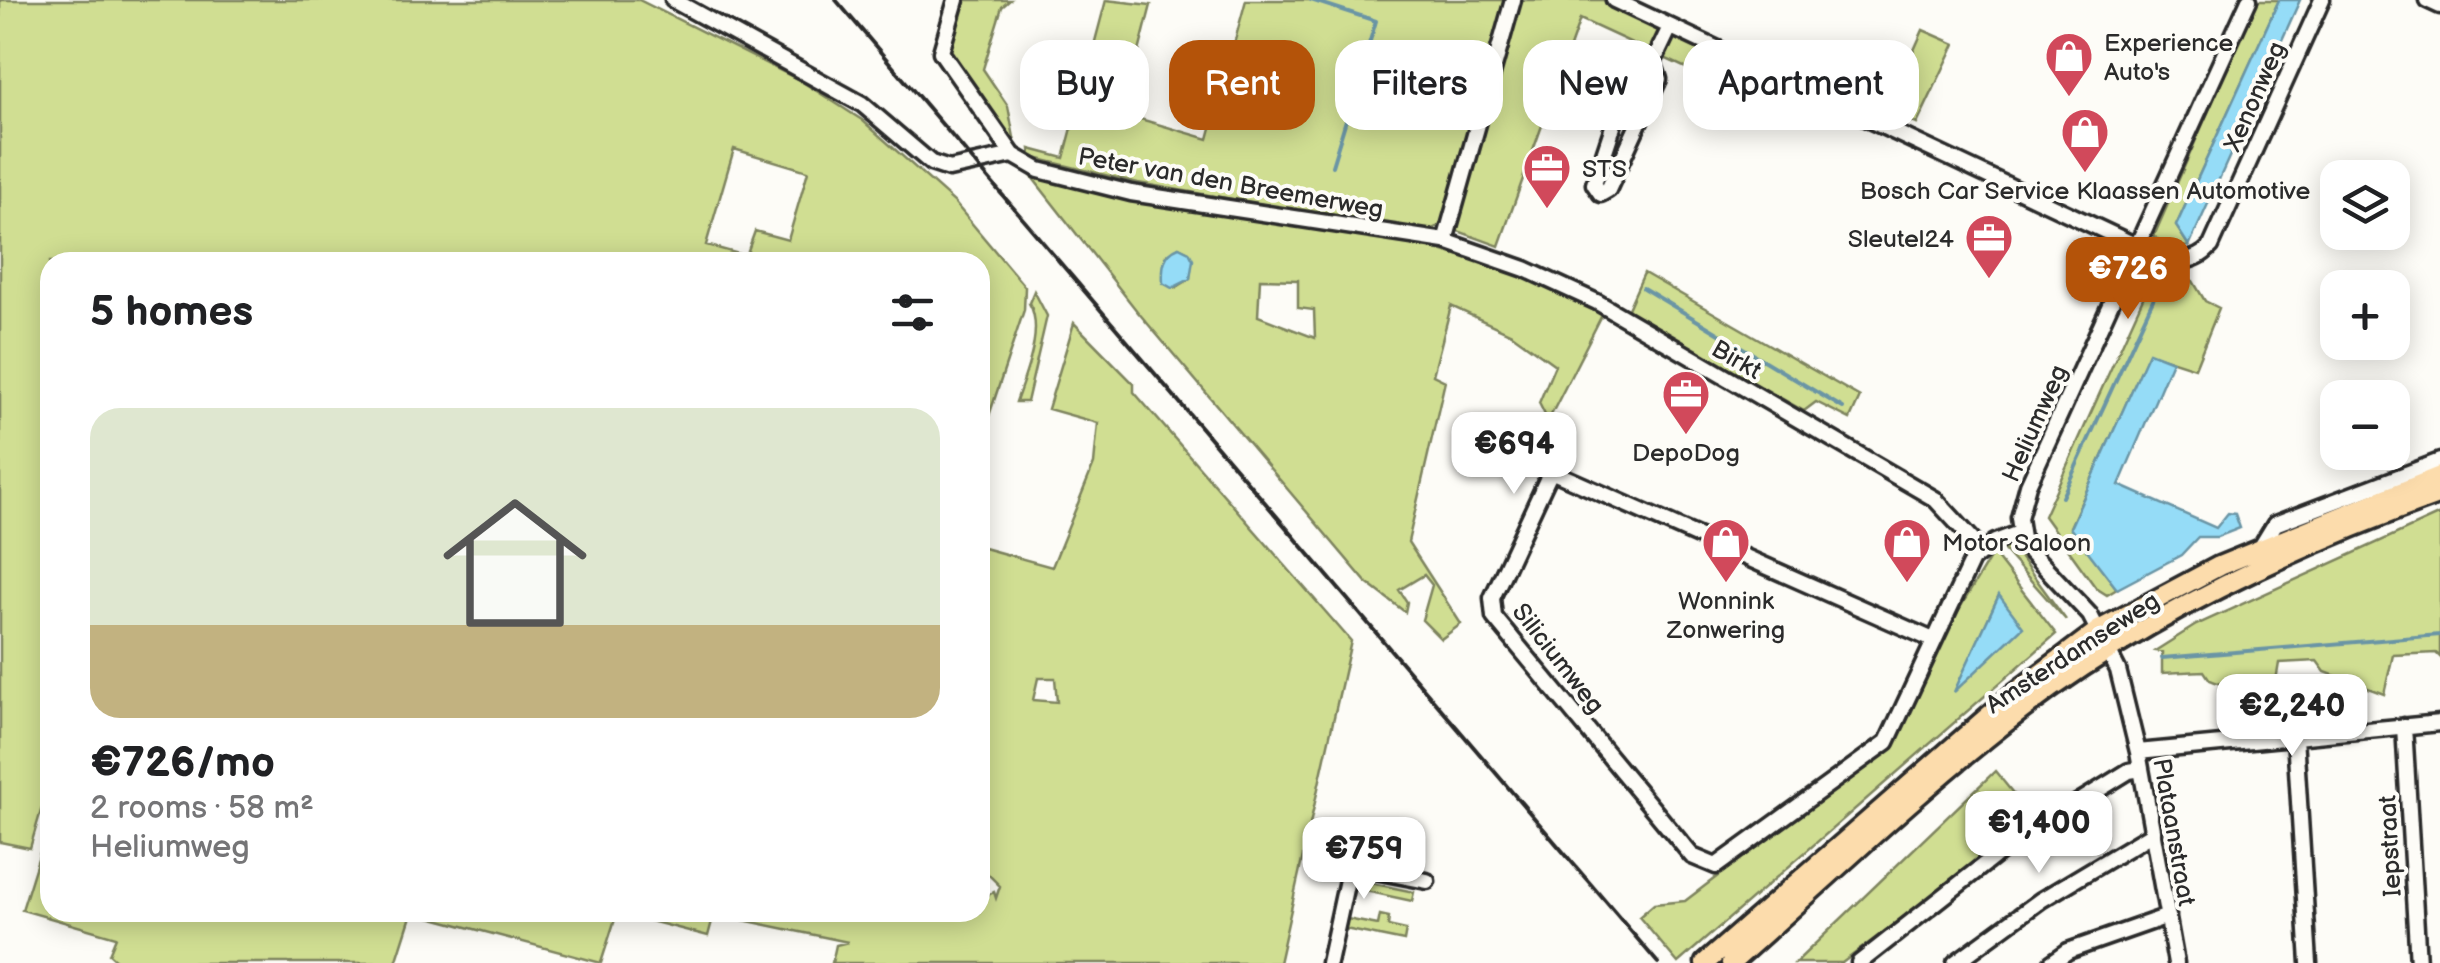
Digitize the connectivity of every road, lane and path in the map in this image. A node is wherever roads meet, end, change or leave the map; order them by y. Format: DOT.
graph roads {
  1 [pos="672,0"];
  2 [pos="956,0"];
  3 [pos="1513,0"];
  4 [pos="1614,0"];
  5 [pos="2250,0"];
  6 [pos="2322,0"];
  7 [pos="2427,0"];
  8 [pos="2440,6"];
  9 [pos="1670,27"];
  10 [pos="1663,42"];
  11 [pos="1610,130"];
  12 [pos="1635,130"];
  13 [pos="1014,155"];
  14 [pos="1446,241"];
  15 [pos="2139,247"];
  16 [pos="1557,438"];
  17 [pos="2440,461"];
  18 [pos="1551,471"];
  19 [pos="2440,476"];
  20 [pos="2440,494"];
  21 [pos="2019,533"];
  22 [pos="2262,547"];
  23 [pos="1983,551"];
  24 [pos="2099,630"];
  25 [pos="1933,640"];
  26 [pos="2111,653"];
  27 [pos="2440,723"];
  28 [pos="2404,726"];
  29 [pos="2295,737"];
  30 [pos="2138,752"];
  31 [pos="2141,769"];
  32 [pos="2153,833"];
  33 [pos="1427,881"];
  34 [pos="2168,916"];
  35 [pos="1717,960"];
  36 [pos="1329,963"];
  37 [pos="1859,963"];
  38 [pos="1955,963"];
  39 [pos="2051,963"];
  40 [pos="2176,963"];
  41 [pos="2308,963"];
  42 [pos="2418,963"];
  1 -- 13 [label="street"];
  2 -- 13 [label="street"];
  3 -- 14 [label="street"];
  4 -- 9 [label="street"];
  5 -- 15 [label="street, Heliumweg"];
  6 -- 15 [label="street, Xenonweg"];
  7 -- 8 [label="street"];
  9 -- 10 [label="street"];
  9 -- 15 [label="street"];
  11 -- 12 [label="street"];
  13 -- 14 [label="street, Peter van den Breemerweg"];
  14 -- 23 [label="street, Birkt"];
  15 -- 21 [label="street, Heliumweg"];
  16 -- 18 [label="street, Siliciumweg"];
  17 -- 22 [label="street, Amsterdamseweg"];
  18 -- 25 [label="street"];
  18 -- 25 [label="street, Siliciumweg"];
  19 -- 22 [label="main road, Amsterdamseweg"];
  20 -- 26 [label="main road, Amsterdamseweg"];
  21 -- 23 [label="street"];
  21 -- 24 [label="street"];
  22 -- 24 [label="main road, Amsterdamseweg"];
  23 -- 25 [label="street, Siliciumweg"];
  24 -- 26 [label="street, Plataanstraat"];
  24 -- 35 [label="main road, Amsterdamseweg"];
  26 -- 30 [label="street, Plataanstraat"];
  26 -- 35 [label="main road, Amsterdamseweg"];
  27 -- 28 [label="street"];
  28 -- 29 [label="street"];
  28 -- 42 [label="street, Iepstraat"];
  29 -- 30 [label="street"];
  29 -- 41 [label="street"];
  30 -- 31 [label="street, Plataanstraat"];
  31 -- 32 [label="street, Plataanstraat"];
  31 -- 37 [label="street"];
  32 -- 34 [label="street, Plataanstraat"];
  32 -- 38 [label="street"];
  33 -- 36 [label="street"];
  34 -- 39 [label="street"];
  34 -- 40 [label="street, Plataanstraat"];
}
